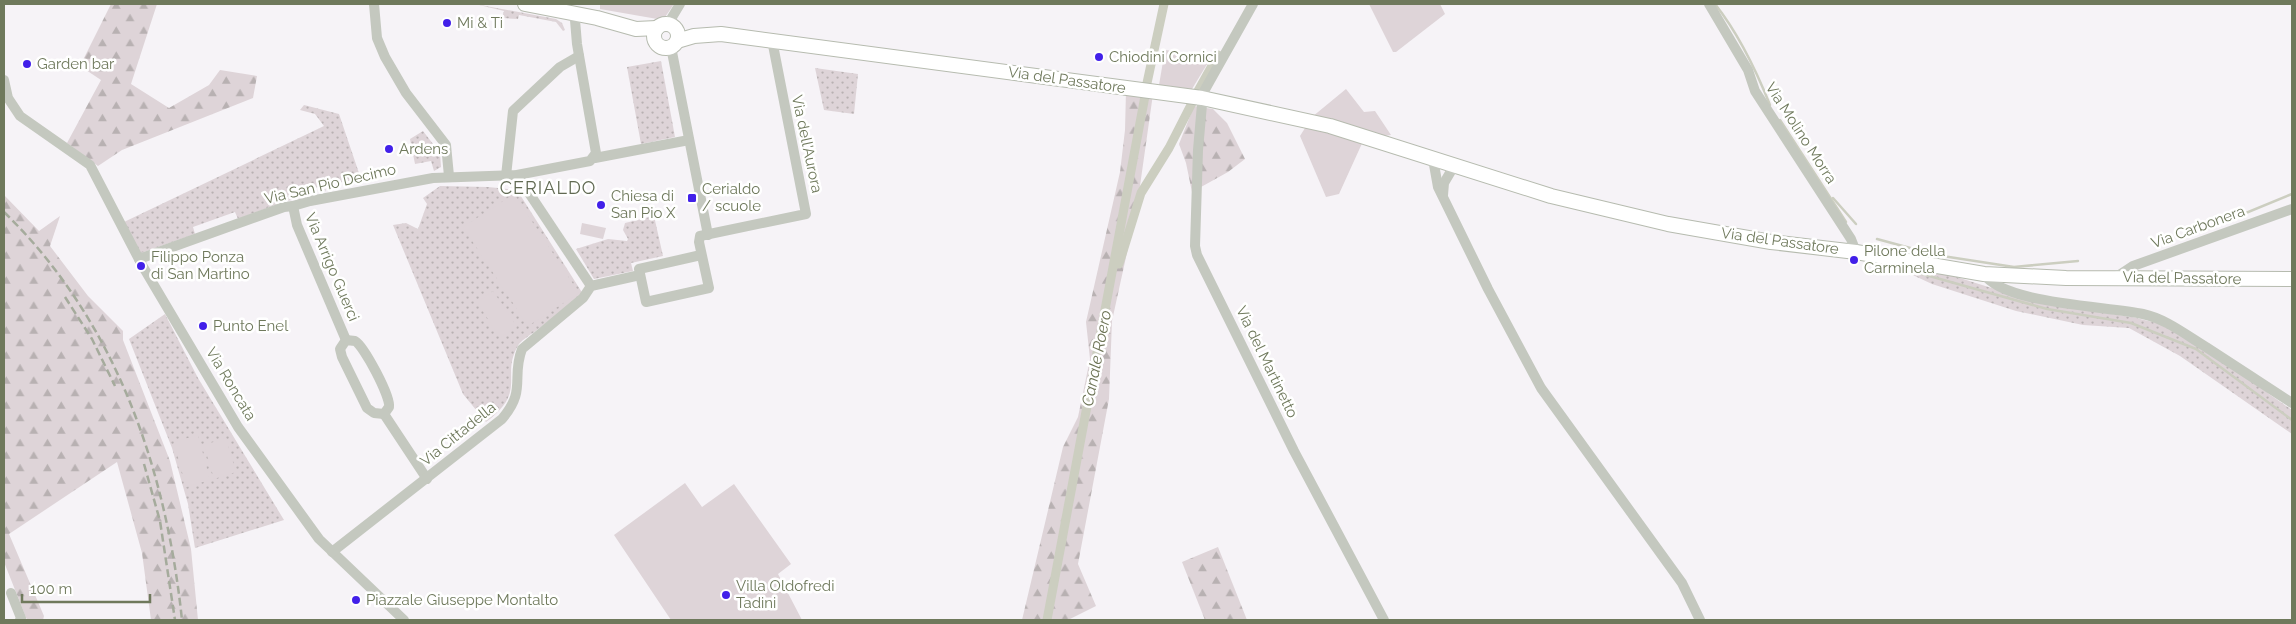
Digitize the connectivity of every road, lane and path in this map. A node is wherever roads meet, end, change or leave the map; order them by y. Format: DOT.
graph roads {
  1 [pos="374,4"];
  2 [pos="525,4"];
  3 [pos="680,4"];
  4 [pos="1253,4"];
  5 [pos="1709,4"];
  6 [pos="561,7"];
  7 [pos="576,13"];
  8 [pos="667,35"];
  9 [pos="772,40"];
  10 [pos="579,56"];
  11 [pos="4,80"];
  12 [pos="1202,98"];
  13 [pos="689,140"];
  14 [pos="595,158"];
  15 [pos="1433,159"];
  16 [pos="1454,166"];
  17 [pos="449,176"];
  18 [pos="506,176"];
  19 [pos="518,176"];
  20 [pos="1442,196"];
  21 [pos="293,206"];
  22 [pos="2292,209"];
  23 [pos="708,235"];
  24 [pos="1856,252"];
  25 [pos="701,255"];
  26 [pos="139,259"];
  27 [pos="1984,274"];
  28 [pos="640,275"];
  29 [pos="2115,278"];
  30 [pos="2292,279"];
  31 [pos="590,286"];
  32 [pos="346,340"];
  33 [pos="2292,402"];
  34 [pos="384,414"];
  35 [pos="427,479"];
  36 [pos="332,552"];
  37 [pos="11,593"];
  38 [pos="20,620"];
  39 [pos="404,620"];
  40 [pos="1384,620"];
  41 [pos="1700,620"];
  1 -- 17 [label="street"];
  2 -- 6 [label="street, Via del Passatore"];
  3 -- 8 [label="street"];
  4 -- 12 [label="street"];
  5 -- 24 [label="street, Via Molino Morra"];
  6 -- 7 [label="street, Via del Passatore"];
  7 -- 8 [label="street, Via del Passatore"];
  7 -- 10 [label="street"];
  8 -- 9 [label="street, Via del Passatore"];
  8 -- 13 [label="street"];
  9 -- 12 [label="street, Via del Passatore"];
  9 -- 23 [label="street, Via dell'Aurora"];
  10 -- 14 [label="street"];
  10 -- 18 [label="street"];
  11 -- 26 [label="street, Via Roncata"];
  12 -- 15 [label="street, Via del Passatore"];
  12 -- 40 [label="street, Via del Martinetto"];
  13 -- 14 [label="street, Via San Pio Decimo"];
  13 -- 23 [label="street"];
  14 -- 19 [label="street, Via San Pio Decimo"];
  15 -- 16 [label="street, Via del Passatore"];
  15 -- 20 [label="street"];
  16 -- 20 [label="street"];
  16 -- 24 [label="street, Via del Passatore"];
  17 -- 18 [label="street, Via San Pio Decimo"];
  17 -- 21 [label="street, Via San Pio Decimo"];
  18 -- 19 [label="street, Via San Pio Decimo"];
  19 -- 31 [label="street"];
  20 -- 41 [label="street"];
  21 -- 26 [label="street, Via San Pio Decimo"];
  21 -- 32 [label="street, Via Arrigo Guerci"];
  22 -- 29 [label="street, Via Carbonera"];
  23 -- 25 [label="street"];
  24 -- 27 [label="street, Via del Passatore"];
  25 -- 28 [label="street"];
  25 -- 28 [label="street"];
  26 -- 36 [label="street, Via Roncata"];
  27 -- 29 [label="street, Via del Passatore"];
  27 -- 33 [label="street"];
  28 -- 31 [label="street"];
  29 -- 30 [label="street, Via del Passatore"];
  31 -- 35 [label="street, Via Cittadella"];
  32 -- 34 [label="street, Via Arrigo Guerci"];
  32 -- 34 [label="street, Via Arrigo Guerci"];
  34 -- 35 [label="street, Via Arrigo Guerci"];
  35 -- 36 [label="street, Via Cittadella"];
  36 -- 39 [label="street, Via Roncata"];
  37 -- 38 [label="street"];
}
